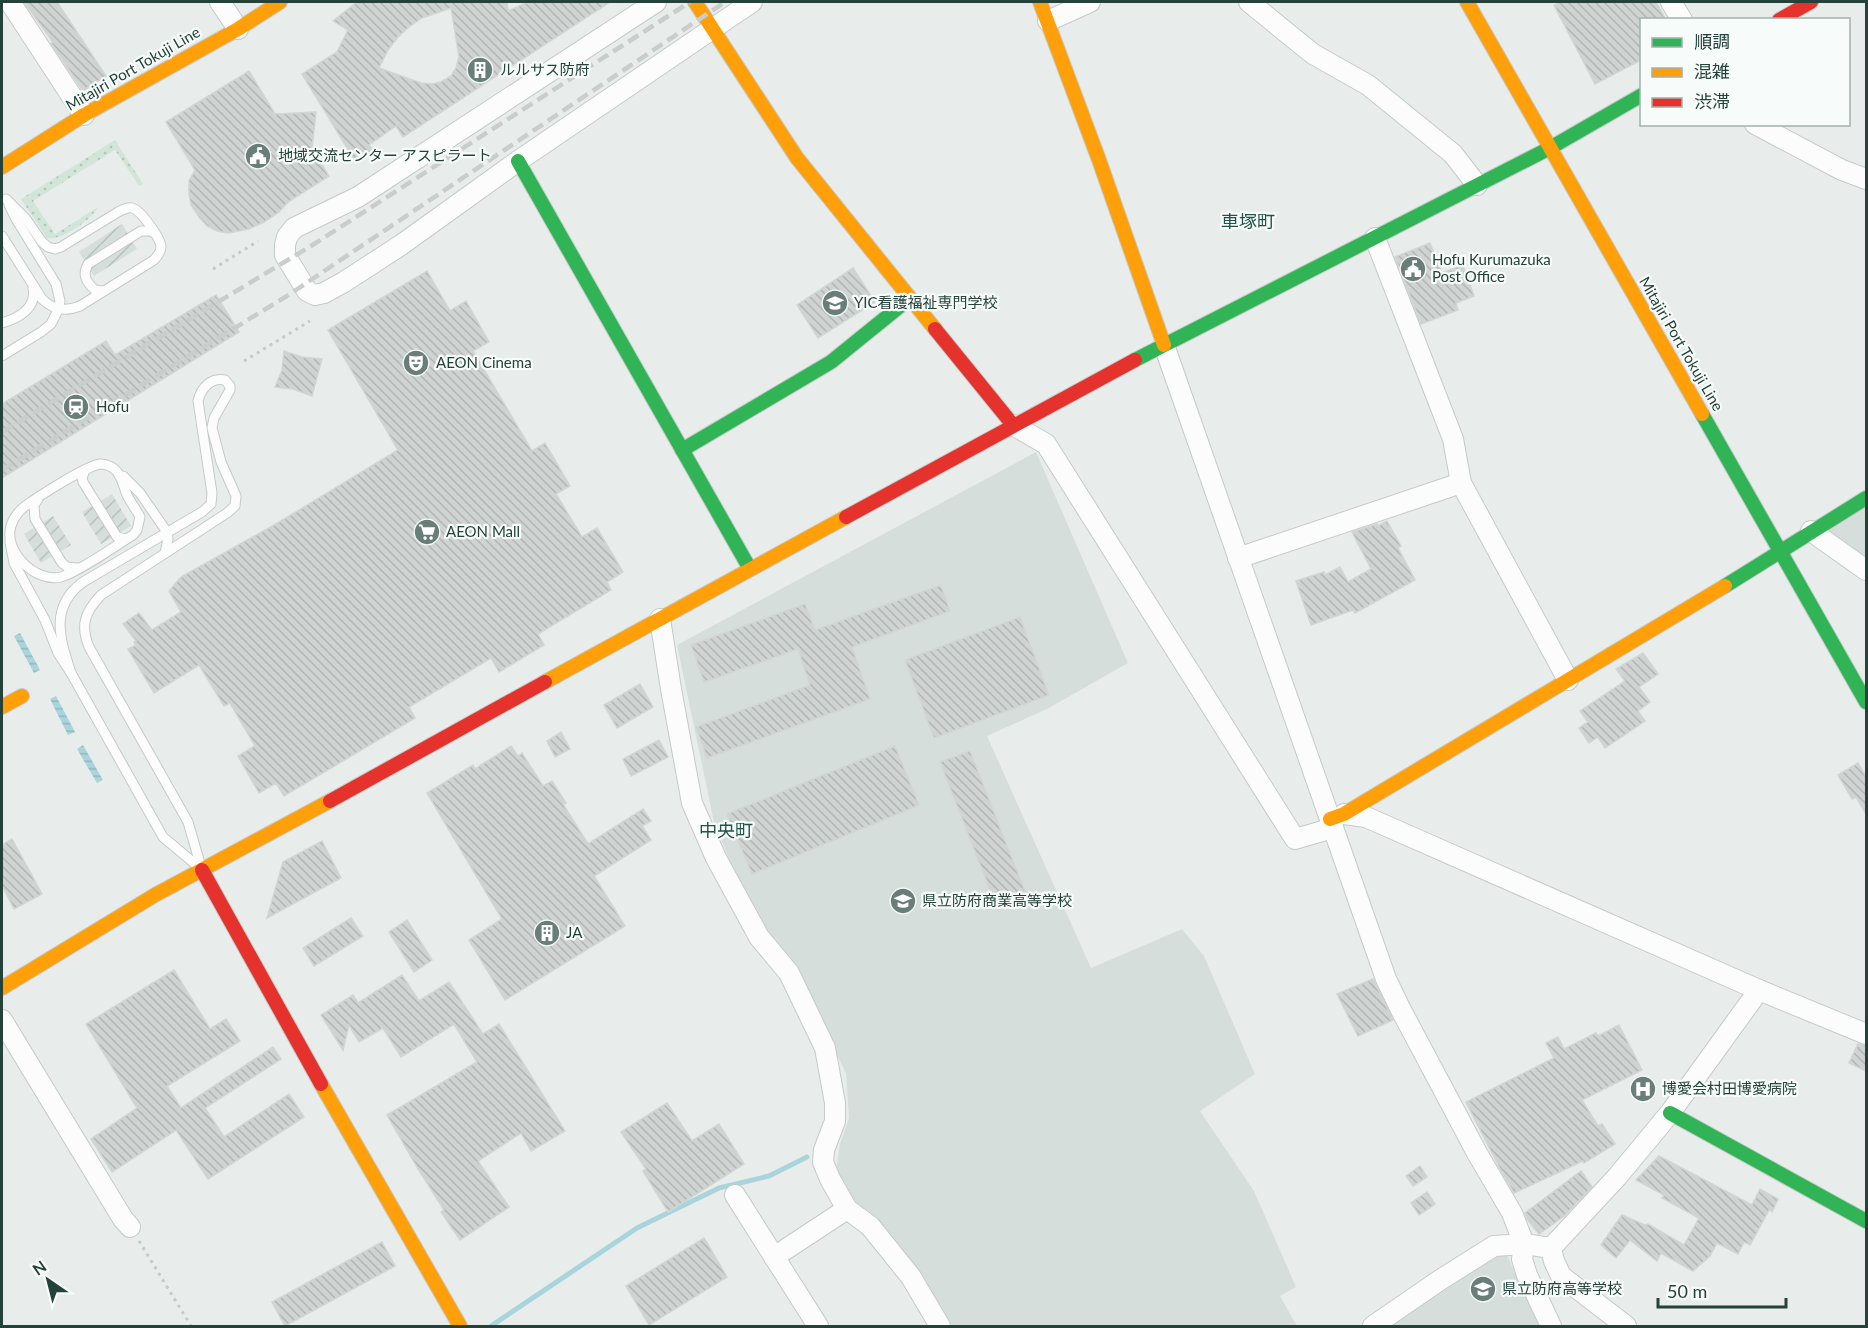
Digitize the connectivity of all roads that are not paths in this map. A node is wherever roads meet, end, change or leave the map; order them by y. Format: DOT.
graph roads {
  1 [pos="10,2"];
  2 [pos="220,2"];
  3 [pos="280,2"];
  4 [pos="656,2"];
  5 [pos="695,2"];
  6 [pos="752,2"];
  7 [pos="1040,2"];
  8 [pos="1090,2"];
  9 [pos="1249,2"];
  10 [pos="1467,2"];
  11 [pos="1671,2"];
  12 [pos="1811,2"];
  13 [pos="1681,18"];
  14 [pos="1783,18"];
  15 [pos="1048,21"];
  16 [pos="238,28"];
  17 [pos="712,29"];
  18 [pos="1640,97"];
  19 [pos="84,115"];
  20 [pos="1759,126"];
  21 [pos="1550,148"];
  22 [pos="518,161"];
  23 [pos="2,166"];
  24 [pos="1866,179"];
  25 [pos="1477,185"];
  26 [pos="4,197"];
  27 [pos="154,233"];
  28 [pos="2,236"];
  29 [pos="1375,238"];
  30 [pos="33,286"];
  31 [pos="103,291"];
  32 [pos="910,298"];
  33 [pos="58,310"];
  34 [pos="2,323"];
  35 [pos="1164,345"];
  36 [pos="2,356"];
  37 [pos="1013,425"];
  38 [pos="681,450"];
  39 [pos="85,470"];
  40 [pos="121,475"];
  41 [pos="1461,483"];
  42 [pos="39,498"];
  43 [pos="1866,498"];
  44 [pos="167,531"];
  45 [pos="1811,531"];
  46 [pos="126,539"];
  47 [pos="10,543"];
  48 [pos="1781,552"];
  49 [pos="165,554"];
  50 [pos="1238,558"];
  51 [pos="80,567"];
  52 [pos="750,569"];
  53 [pos="1866,570"];
  54 [pos="660,619"];
  55 [pos="71,673"];
  56 [pos="1568,680"];
  57 [pos="22,696"];
  58 [pos="1866,702"];
  59 [pos="2,707"];
  60 [pos="1336,821"];
  61 [pos="202,870"];
  62 [pos="2,988"];
  63 [pos="1759,990"];
  64 [pos="2,1020"];
  65 [pos="1866,1034"];
  66 [pos="1670,1113"];
  67 [pos="735,1194"];
  68 [pos="847,1209"];
  69 [pos="1866,1221"];
  70 [pos="130,1227"];
  71 [pos="1524,1244"];
  72 [pos="1551,1248"];
  73 [pos="774,1257"];
  74 [pos="460,1326"];
  75 [pos="818,1326"];
  76 [pos="940,1326"];
  77 [pos="1373,1326"];
  78 [pos="1551,1326"];
  79 [pos="1626,1326"];
  1 -- 19 [label="street"];
  2 -- 16 [label="street"];
  3 -- 16 [label="street, Mitajiri Port Tokuji Line"];
  4 -- 22 [label="street"];
  5 -- 17 [label="street"];
  6 -- 17 [label="street"];
  7 -- 15 [label="street"];
  8 -- 15 [label="street"];
  9 -- 25 [label="street"];
  10 -- 21 [label="street, Mitajiri Port Tokuji Line"];
  11 -- 13 [label="street"];
  12 -- 14 [label="street"];
  15 -- 35 [label="street"];
  16 -- 19 [label="street, Mitajiri Port Tokuji Line"];
  17 -- 22 [label="street"];
  17 -- 32 [label="street"];
  18 -- 21 [label="street"];
  19 -- 23 [label="street, Mitajiri Port Tokuji Line"];
  20 -- 24 [label="street"];
  21 -- 25 [label="street"];
  21 -- 48 [label="street, Mitajiri Port Tokuji Line"];
  22 -- 38 [label="street"];
  25 -- 29 [label="street"];
  26 -- 27 [label="lane"];
  26 -- 33 [label="lane"];
  27 -- 31 [label="lane"];
  27 -- 31 [label="lane"];
  28 -- 30 [label="lane"];
  29 -- 35 [label="street"];
  29 -- 41 [label="street"];
  30 -- 33 [label="lane"];
  30 -- 34 [label="lane"];
  31 -- 33 [label="lane"];
  32 -- 37 [label="street"];
  32 -- 38 [label="street"];
  33 -- 36 [label="lane"];
  35 -- 37 [label="street"];
  35 -- 50 [label="street"];
  37 -- 52 [label="street"];
  37 -- 60 [label="street"];
  38 -- 52 [label="street"];
  39 -- 40 [label="lane"];
  39 -- 42 [label="lane"];
  39 -- 46 [label="lane"];
  40 -- 44 [label="lane"];
  40 -- 46 [label="lane"];
  41 -- 50 [label="street"];
  41 -- 56 [label="street"];
  42 -- 47 [label="lane"];
  42 -- 51 [label="lane"];
  43 -- 45 [label="street"];
  44 -- 49 [label="lane"];
  44 -- 49 [label="lane"];
  44 -- 55 [label="lane"];
  45 -- 48 [label="street"];
  45 -- 53 [label="street"];
  46 -- 51 [label="lane"];
  47 -- 51 [label="lane"];
  47 -- 55 [label="lane"];
  48 -- 56 [label="street"];
  48 -- 58 [label="street, Mitajiri Port Tokuji Line"];
  49 -- 61 [label="lane"];
  50 -- 60 [label="street"];
  52 -- 54 [label="street"];
  54 -- 61 [label="street"];
  54 -- 68 [label="street"];
  55 -- 61 [label="lane"];
  56 -- 60 [label="street"];
  57 -- 59 [label="street"];
  60 -- 63 [label="street"];
  60 -- 71 [label="street"];
  61 -- 62 [label="street"];
  61 -- 74 [label="street"];
  63 -- 65 [label="street"];
  63 -- 66 [label="street"];
  64 -- 70 [label="street"];
  66 -- 69 [label="street"];
  66 -- 72 [label="street"];
  67 -- 73 [label="street"];
  68 -- 73 [label="street"];
  68 -- 76 [label="street"];
  71 -- 72 [label="street"];
  71 -- 77 [label="street"];
  71 -- 78 [label="street"];
  72 -- 79 [label="street"];
  73 -- 75 [label="street"];
}
